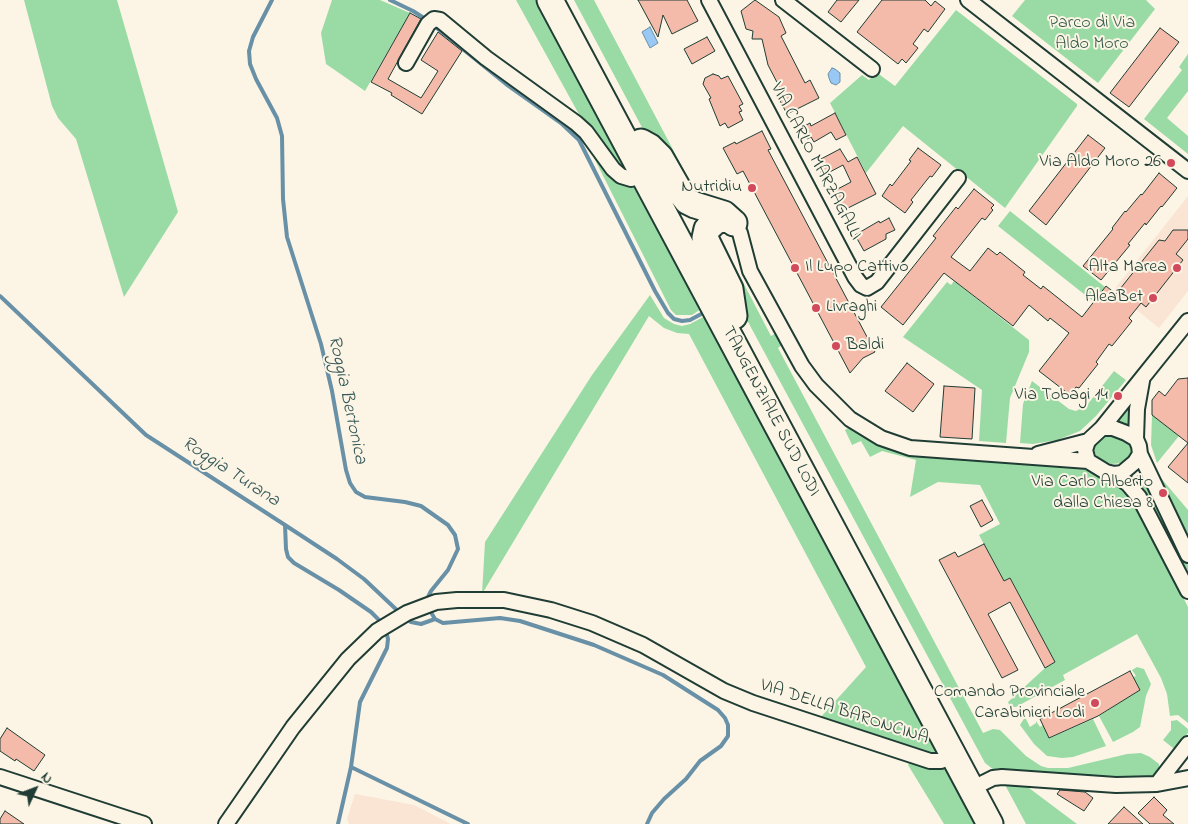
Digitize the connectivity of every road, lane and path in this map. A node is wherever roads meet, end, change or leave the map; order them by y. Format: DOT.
graph roads {
  1 [pos="550,0"];
  2 [pos="566,0"];
  3 [pos="709,0"];
  4 [pos="783,0"];
  5 [pos="968,0"];
  6 [pos="406,63"];
  7 [pos="872,69"];
  8 [pos="641,142"];
  9 [pos="1188,172"];
  10 [pos="642,175"];
  11 [pos="958,178"];
  12 [pos="734,223"];
  13 [pos="734,316"];
  14 [pos="1188,321"];
  15 [pos="1143,378"];
  16 [pos="1102,428"];
  17 [pos="1136,439"];
  18 [pos="1088,440"];
  19 [pos="1140,454"];
  20 [pos="1029,456"];
  21 [pos="1088,461"];
  22 [pos="1114,474"];
  23 [pos="1188,555"];
  24 [pos="1188,591"];
  25 [pos="1188,744"];
  26 [pos="953,755"];
  27 [pos="0,777"];
  28 [pos="1188,778"];
  29 [pos="983,782"];
  30 [pos="1156,784"];
  31 [pos="144,824"];
  32 [pos="226,824"];
  33 [pos="990,824"];
  34 [pos="1005,824"];
  1 -- 10 [label="highway, TANGENZIALE SUD LODI"];
  2 -- 8 [label="highway, TANGENZIALE SUD LODI"];
  3 -- 11 [label="street, VIA CARLO MARZAGALLI"];
  4 -- 7 [label="street"];
  5 -- 9 [label="street"];
  6 -- 10 [label="street"];
  8 -- 12 [label="highway"];
  8 -- 13 [label="highway, TANGENZIALE SUD LODI"];
  10 -- 26 [label="highway, TANGENZIALE SUD LODI"];
  12 -- 13 [label="highway"];
  12 -- 20 [label="street"];
  13 -- 29 [label="highway, TANGENZIALE SUD LODI"];
  14 -- 15 [label="street"];
  15 -- 16 [label="street"];
  15 -- 17 [label="street"];
  16 -- 17 [label="street"];
  16 -- 18 [label="street"];
  17 -- 19 [label="street"];
  18 -- 20 [label="street"];
  18 -- 21 [label="street"];
  19 -- 22 [label="street"];
  19 -- 23 [label="street"];
  20 -- 21 [label="street"];
  21 -- 22 [label="street"];
  22 -- 24 [label="street"];
  25 -- 30 [label="street"];
  26 -- 32 [label="street, VIA DELLA BARONCINA"];
  26 -- 33 [label="highway, TANGENZIALE SUD LODI"];
  27 -- 31 [label="street"];
  28 -- 30 [label="street"];
  29 -- 30 [label="street"];
  29 -- 34 [label="highway, TANGENZIALE SUD LODI"];
}
